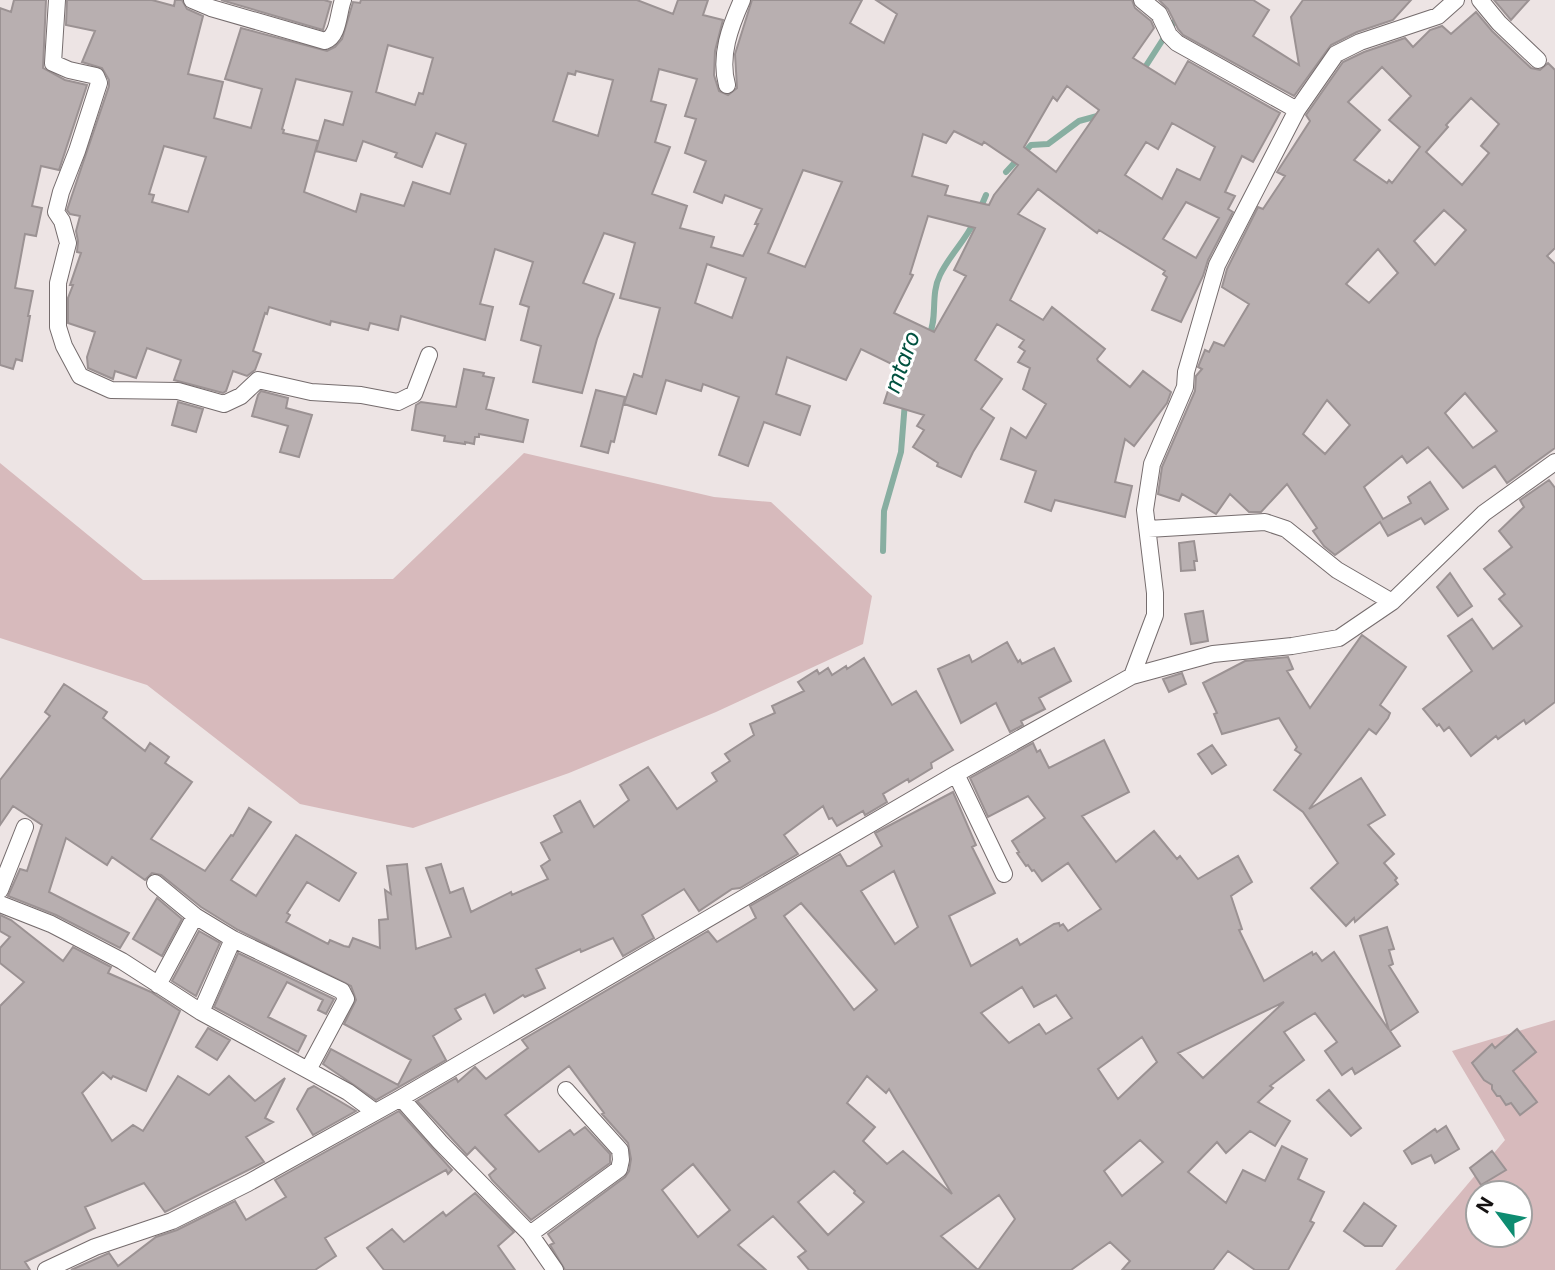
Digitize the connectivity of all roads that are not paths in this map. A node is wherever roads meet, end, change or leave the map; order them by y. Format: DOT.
graph roads {
  1 [pos="57,0"];
  2 [pos="192,0"];
  3 [pos="343,0"];
  4 [pos="742,0"];
  5 [pos="1142,0"];
  6 [pos="1457,0"];
  7 [pos="1480,0"];
  8 [pos="1538,60"];
  9 [pos="727,85"];
  10 [pos="1297,110"];
  11 [pos="429,355"];
  12 [pos="1555,463"];
  13 [pos="1148,529"];
  14 [pos="1392,602"];
  15 [pos="1132,676"];
  16 [pos="956,774"];
  17 [pos="25,827"];
  18 [pos="1004,874"];
  19 [pos="155,883"];
  20 [pos="0,890"];
  21 [pos="0,904"];
  22 [pos="195,916"];
  23 [pos="233,939"];
  24 [pos="158,985"];
  25 [pos="201,1012"];
  26 [pos="307,1070"];
  27 [pos="566,1090"];
  28 [pos="401,1098"];
  29 [pos="375,1112"];
  30 [pos="530,1234"];
  31 [pos="46,1270"];
  32 [pos="555,1270"];
  1 -- 11 [label="street"];
  2 -- 3 [label="street"];
  4 -- 9 [label="street"];
  5 -- 10 [label="street"];
  6 -- 10 [label="street"];
  7 -- 8 [label="street"];
  10 -- 13 [label="street"];
  12 -- 14 [label="street"];
  13 -- 14 [label="street"];
  13 -- 15 [label="street"];
  14 -- 15 [label="street"];
  15 -- 16 [label="street"];
  16 -- 18 [label="street"];
  16 -- 28 [label="street"];
  17 -- 20 [label="street"];
  19 -- 22 [label="street"];
  21 -- 24 [label="street"];
  22 -- 23 [label="street"];
  22 -- 24 [label="street"];
  23 -- 25 [label="street"];
  23 -- 26 [label="street"];
  24 -- 25 [label="street"];
  25 -- 26 [label="street"];
  26 -- 29 [label="street"];
  27 -- 30 [label="street"];
  28 -- 29 [label="street"];
  28 -- 30 [label="street"];
  29 -- 31 [label="street"];
  30 -- 32 [label="street"];
}
